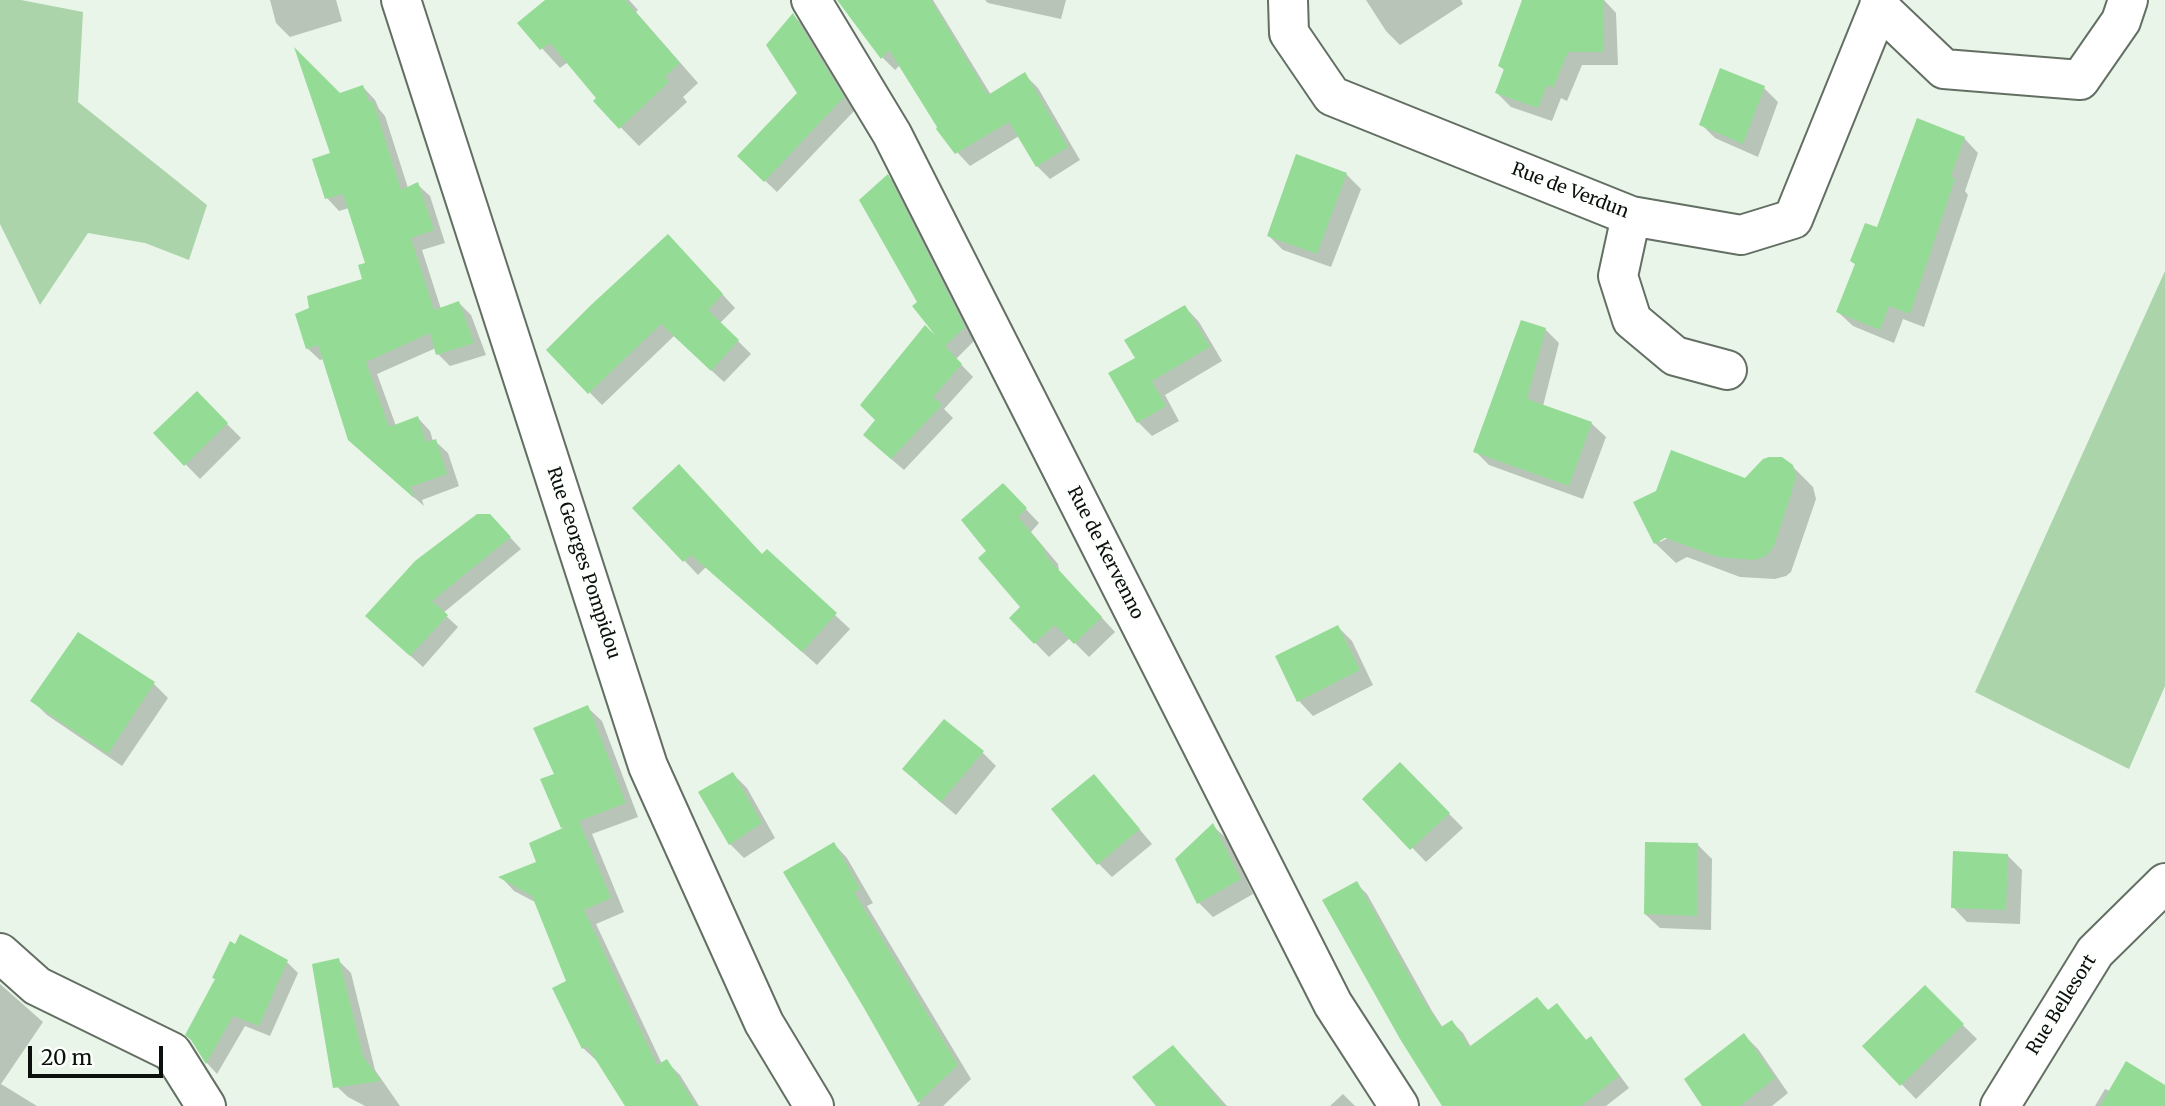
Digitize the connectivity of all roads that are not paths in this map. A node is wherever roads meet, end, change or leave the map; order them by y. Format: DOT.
graph roads {
  1 [pos="401,0"];
  2 [pos="811,0"];
  3 [pos="1288,0"];
  4 [pos="2128,0"];
  5 [pos="1880,3"];
  6 [pos="1632,216"];
  7 [pos="1727,370"];
  8 [pos="2165,883"];
  9 [pos="0,953"];
  10 [pos="206,1106"];
  11 [pos="814,1106"];
  12 [pos="1399,1106"];
  13 [pos="2000,1106"];
  1 -- 11 [label="street, Rue Georges Pompidou"];
  2 -- 12 [label="street, Rue de Kervenno"];
  3 -- 6 [label="street, Rue de Verdun"];
  4 -- 5 [label="street"];
  5 -- 6 [label="street, Rue de Verdun"];
  6 -- 7 [label="street"];
  8 -- 13 [label="street, Rue Bellesort"];
  9 -- 10 [label="street"];
}
